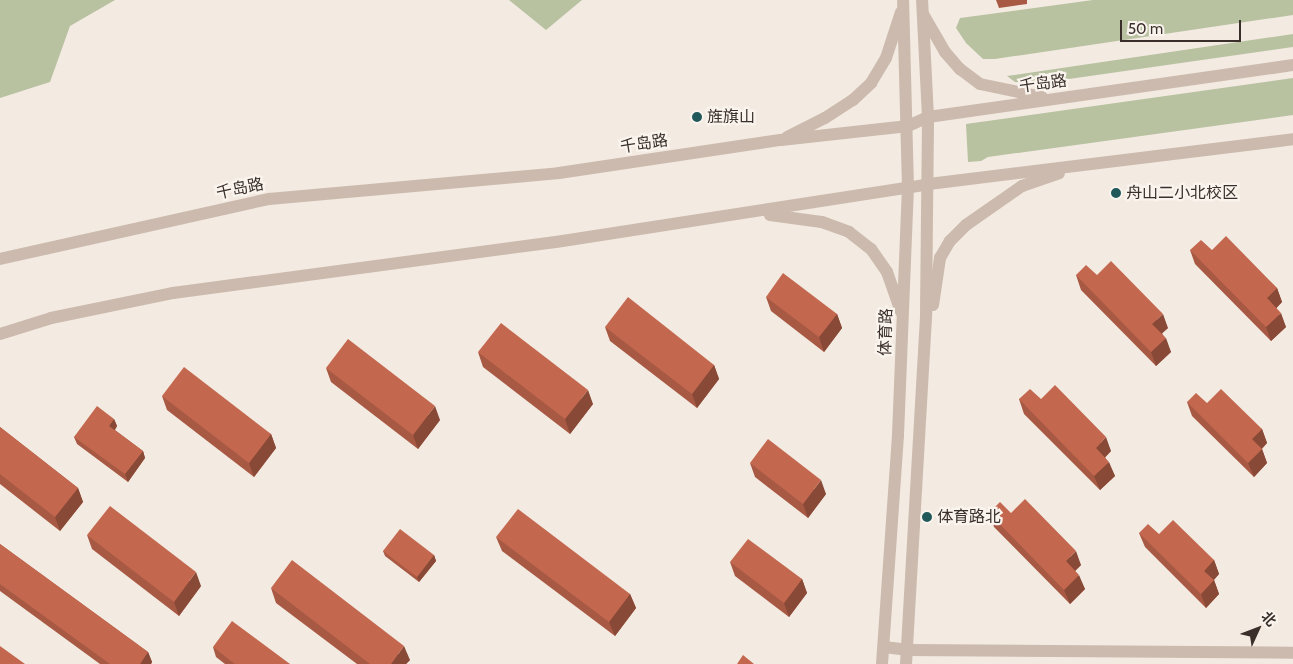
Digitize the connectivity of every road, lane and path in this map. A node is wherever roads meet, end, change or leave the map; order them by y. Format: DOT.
graph roads {
  1 [pos="922,0"];
  2 [pos="904,3"];
  3 [pos="923,14"];
  4 [pos="1293,65"];
  5 [pos="1054,99"];
  6 [pos="928,117"];
  7 [pos="908,126"];
  8 [pos="1293,139"];
  9 [pos="781,140"];
  10 [pos="1078,166"];
  11 [pos="929,184"];
  12 [pos="908,188"];
  13 [pos="748,213"];
  14 [pos="0,259"];
  15 [pos="903,316"];
  16 [pos="0,334"];
  17 [pos="922,372"];
  18 [pos="884,647"];
  19 [pos="907,650"];
  20 [pos="1293,653"];
  21 [pos="882,664"];
  22 [pos="906,664"];
  1 -- 3 [label="street"];
  2 -- 7 [label="street, 体育路"];
  2 -- 9 [label="street"];
  3 -- 5 [label="street"];
  3 -- 6 [label="street"];
  4 -- 5 [label="street, 千岛路"];
  5 -- 6 [label="street, 千岛路"];
  6 -- 7 [label="street, 千岛路"];
  6 -- 11 [label="street"];
  7 -- 9 [label="street, 千岛路"];
  7 -- 12 [label="street, 体育路"];
  8 -- 10 [label="street"];
  9 -- 14 [label="street, 千岛路"];
  10 -- 11 [label="street"];
  10 -- 17 [label="street"];
  11 -- 12 [label="street"];
  11 -- 17 [label="street"];
  12 -- 13 [label="street"];
  12 -- 15 [label="street, 体育路"];
  13 -- 15 [label="street"];
  13 -- 16 [label="street"];
  15 -- 18 [label="street, 体育路"];
  17 -- 19 [label="street"];
  18 -- 19 [label="street"];
  18 -- 21 [label="street, 体育路"];
  19 -- 20 [label="street"];
  19 -- 22 [label="street"];
}
